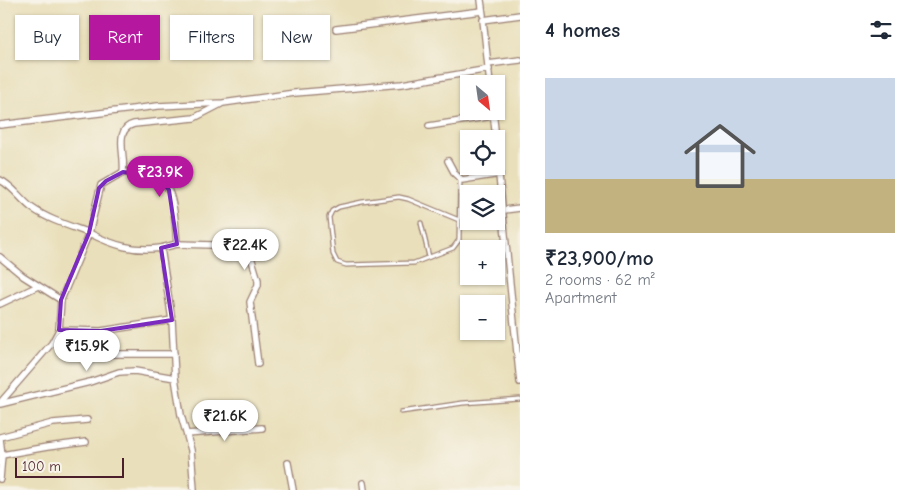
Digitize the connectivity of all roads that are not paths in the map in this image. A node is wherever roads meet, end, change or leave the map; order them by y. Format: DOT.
graph roads {
  1 [pos="481,0"];
  2 [pos="482,12"];
  3 [pos="520,15"];
  4 [pos="483,20"];
  5 [pos="336,29"];
  6 [pos="520,60"];
  7 [pos="488,66"];
  8 [pos="489,75"];
  9 [pos="223,103"];
  10 [pos="462,120"];
  11 [pos="0,125"];
  12 [pos="430,126"];
  13 [pos="448,161"];
  14 [pos="123,172"];
  15 [pos="492,175"];
  16 [pos="460,179"];
  17 [pos="0,180"];
  18 [pos="520,208"];
  19 [pos="505,210"];
  20 [pos="505,219"];
  21 [pos="459,220"];
  22 [pos="422,223"];
  23 [pos="90,233"];
  24 [pos="177,244"];
  25 [pos="161,248"];
  26 [pos="0,257"];
  27 [pos="430,258"];
  28 [pos="3,263"];
  29 [pos="38,286"];
  30 [pos="61,300"];
  31 [pos="0,304"];
  32 [pos="172,320"];
  33 [pos="59,330"];
  34 [pos="518,332"];
  35 [pos="97,354"];
  36 [pos="174,354"];
  37 [pos="258,364"];
  38 [pos="175,378"];
  39 [pos="520,382"];
  40 [pos="520,398"];
  41 [pos="0,404"];
  42 [pos="401,412"];
  43 [pos="87,420"];
  44 [pos="262,428"];
  45 [pos="187,434"];
  46 [pos="0,438"];
  47 [pos="86,442"];
  48 [pos="2,455"];
  49 [pos="288,463"];
  50 [pos="0,479"];
  51 [pos="363,483"];
  52 [pos="194,490"];
  53 [pos="293,490"];
  54 [pos="364,490"];
  1 -- 2 [label="street"];
  2 -- 4 [label="street"];
  2 -- 5 [label="street"];
  3 -- 4 [label="street"];
  4 -- 7 [label="street"];
  6 -- 7 [label="street"];
  7 -- 8 [label="street"];
  7 -- 9 [label="street"];
  9 -- 11 [label="street"];
  9 -- 14 [label="street"];
  10 -- 12 [label="street"];
  13 -- 16 [label="street"];
  14 -- 23 [label="street"];
  14 -- 24 [label="street"];
  15 -- 16 [label="street"];
  16 -- 21 [label="lane"];
  17 -- 23 [label="street"];
  18 -- 19 [label="street"];
  20 -- 34 [label="street"];
  21 -- 27 [label="lane"];
  21 -- 27 [label="lane"];
  22 -- 27 [label="lane"];
  23 -- 25 [label="street"];
  23 -- 30 [label="street"];
  24 -- 25 [label="street"];
  24 -- 37 [label="street"];
  25 -- 32 [label="street"];
  26 -- 28 [label="street"];
  28 -- 29 [label="street"];
  29 -- 30 [label="street"];
  29 -- 31 [label="street"];
  30 -- 33 [label="street"];
  32 -- 33 [label="street"];
  32 -- 36 [label="street"];
  33 -- 41 [label="street"];
  34 -- 39 [label="street"];
  35 -- 36 [label="street"];
  36 -- 38 [label="street"];
  38 -- 41 [label="street"];
  38 -- 45 [label="street"];
  40 -- 42 [label="lane"];
  43 -- 46 [label="street"];
  44 -- 45 [label="street"];
  45 -- 52 [label="street"];
  46 -- 48 [label="street"];
  47 -- 48 [label="street"];
  48 -- 50 [label="street"];
  49 -- 53 [label="street"];
  51 -- 54 [label="street"];
}
